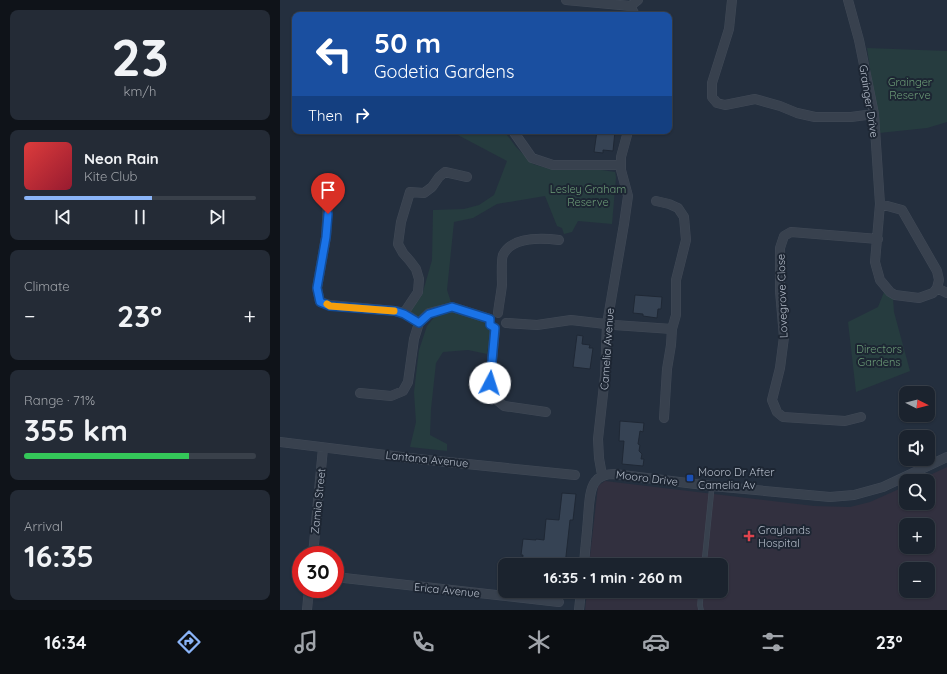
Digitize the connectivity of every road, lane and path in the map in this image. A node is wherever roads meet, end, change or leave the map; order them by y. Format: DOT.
graph roads {
  1 [pos="566,0"];
  2 [pos="732,0"];
  3 [pos="848,0"];
  4 [pos="635,7"];
  5 [pos="874,114"];
  6 [pos="515,134"];
  7 [pos="627,134"];
  8 [pos="621,165"];
  9 [pos="467,177"];
  10 [pos="656,201"];
  11 [pos="328,202"];
  12 [pos="880,204"];
  13 [pos="878,239"];
  14 [pos="559,240"];
  15 [pos="937,288"];
  16 [pos="947,293"];
  17 [pos="498,313"];
  18 [pos="404,314"];
  19 [pos="490,319"];
  20 [pos="419,323"];
  21 [pos="506,323"];
  22 [pos="607,324"];
  23 [pos="495,328"];
  24 [pos="672,329"];
  25 [pos="360,393"];
  26 [pos="546,412"];
  27 [pos="861,417"];
  28 [pos="664,418"];
  29 [pos="280,442"];
  30 [pos="323,448"];
  31 [pos="947,457"];
  32 [pos="575,475"];
  33 [pos="602,475"];
  34 [pos="712,486"];
  35 [pos="314,546"];
  36 [pos="585,558"];
  37 [pos="705,558"];
  38 [pos="344,578"];
  39 [pos="308,598"];
  40 [pos="580,598"];
  41 [pos="700,598"];
  42 [pos="559,602"];
  43 [pos="307,610"];
  44 [pos="579,610"];
  45 [pos="702,610"];
  1 -- 4 [label="street"];
  2 -- 5 [label="street"];
  3 -- 5 [label="street, Grainger Drive"];
  5 -- 12 [label="street, Grainger Drive"];
  6 -- 8 [label="street"];
  7 -- 8 [label="street, Camelia Avenue"];
  8 -- 22 [label="street, Camelia Avenue"];
  9 -- 18 [label="street"];
  10 -- 24 [label="street"];
  11 -- 18 [label="street"];
  12 -- 13 [label="street, Grainger Drive"];
  12 -- 15 [label="street"];
  13 -- 15 [label="street, Grainger Drive"];
  13 -- 27 [label="street, Lovegrove Close"];
  14 -- 17 [label="street"];
  15 -- 16 [label="street"];
  17 -- 19 [label="street"];
  17 -- 21 [label="street"];
  18 -- 20 [label="street"];
  19 -- 20 [label="street"];
  19 -- 23 [label="street"];
  20 -- 25 [label="street"];
  21 -- 22 [label="street"];
  21 -- 23 [label="street"];
  22 -- 24 [label="street"];
  22 -- 33 [label="street, Camelia Avenue"];
  23 -- 26 [label="street"];
  24 -- 28 [label="street"];
  29 -- 30 [label="street, Lantana Avenue"];
  30 -- 32 [label="street, Lantana Avenue"];
  30 -- 35 [label="street, Zamia Street"];
  31 -- 34 [label="street, Mooro Drive"];
  33 -- 34 [label="street, Mooro Drive"];
  33 -- 36 [label="street"];
  34 -- 37 [label="lane"];
  38 -- 42 [label="street, Erica Avenue"];
  39 -- 43 [label="street"];
  40 -- 44 [label="street"];
  41 -- 45 [label="lane"];
}
